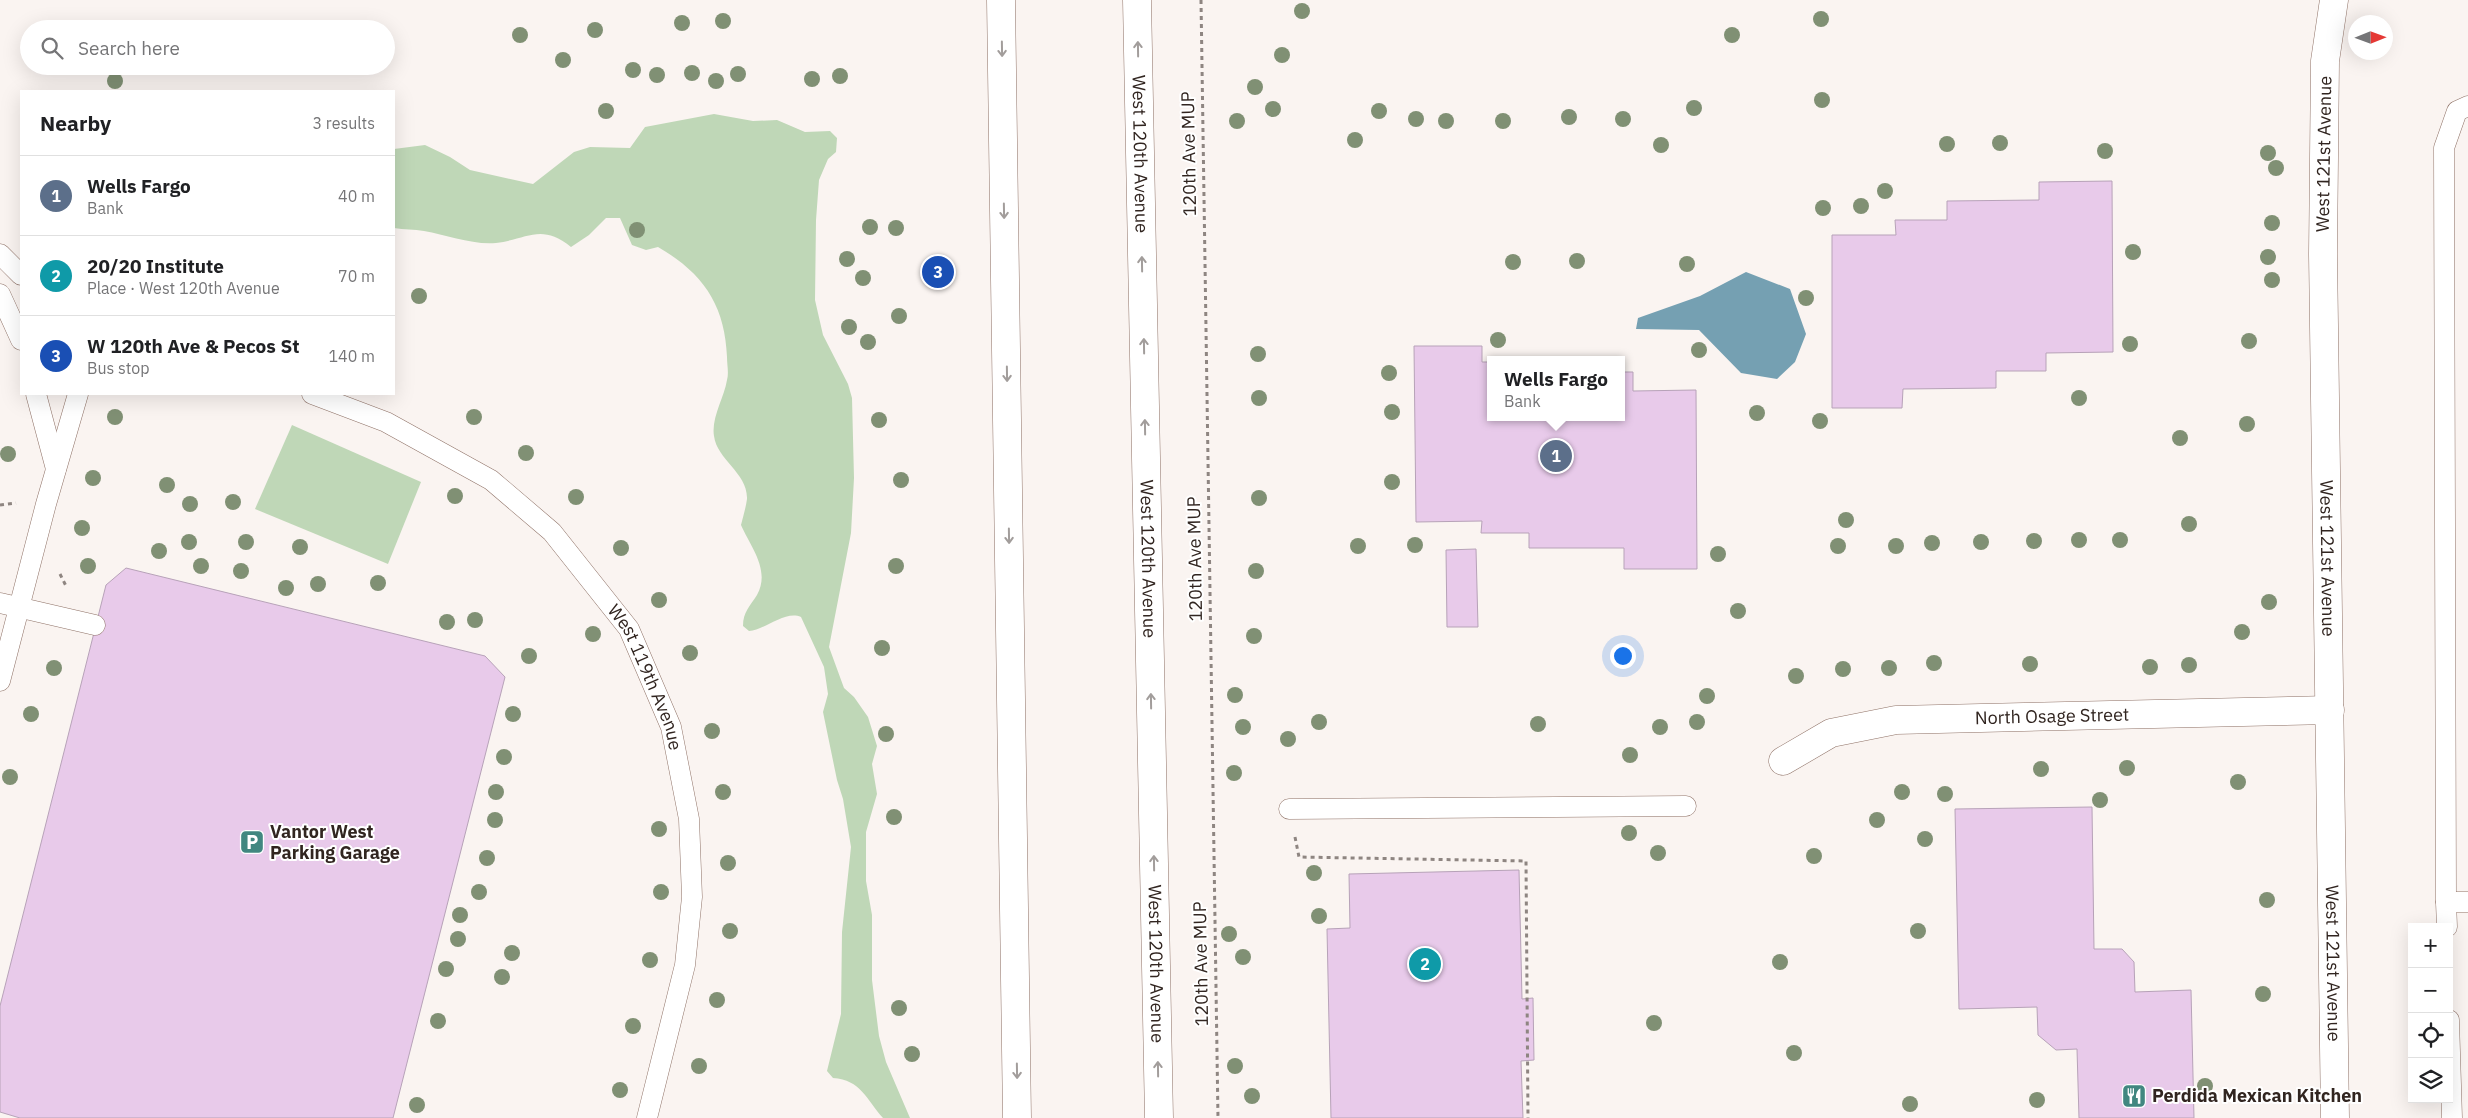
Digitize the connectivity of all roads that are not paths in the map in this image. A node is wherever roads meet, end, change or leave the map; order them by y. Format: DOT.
graph roads {
  1 [pos="1001,0"];
  2 [pos="1138,0"];
  3 [pos="2334,0"];
  4 [pos="2468,106"];
  5 [pos="0,254"];
  6 [pos="20,274"];
  7 [pos="0,294"];
  8 [pos="20,338"];
  9 [pos="36,395"];
  10 [pos="78,395"];
  11 [pos="315,395"];
  12 [pos="56,470"];
  13 [pos="9,605"];
  14 [pos="95,626"];
  15 [pos="0,681"];
  16 [pos="2330,710"];
  17 [pos="1783,762"];
  18 [pos="1686,806"];
  19 [pos="1289,809"];
  20 [pos="2446,902"];
  21 [pos="2468,902"];
  22 [pos="2447,923"];
  23 [pos="2450,1058"];
  24 [pos="647,1118"];
  25 [pos="1017,1118"];
  26 [pos="1159,1118"];
  27 [pos="2335,1118"];
  28 [pos="2452,1118"];
  1 -- 25 [label="main road, one-way"];
  26 -- 2 [label="main road, West 120th Avenue, one-way"];
  3 -- 16 [label="main road, West 121st Avenue"];
  4 -- 20 [label="lane"];
  5 -- 6 [label="lane"];
  7 -- 8 [label="lane"];
  9 -- 12 [label="lane"];
  10 -- 12 [label="lane"];
  11 -- 24 [label="lane, West 119th Avenue"];
  12 -- 13 [label="lane"];
  13 -- 14 [label="lane"];
  13 -- 15 [label="lane"];
  16 -- 17 [label="main road, North Osage Street"];
  16 -- 27 [label="main road, West 121st Avenue"];
  18 -- 19 [label="lane"];
  20 -- 21 [label="lane"];
  20 -- 22 [label="lane"];
  23 -- 28 [label="lane"];
}
